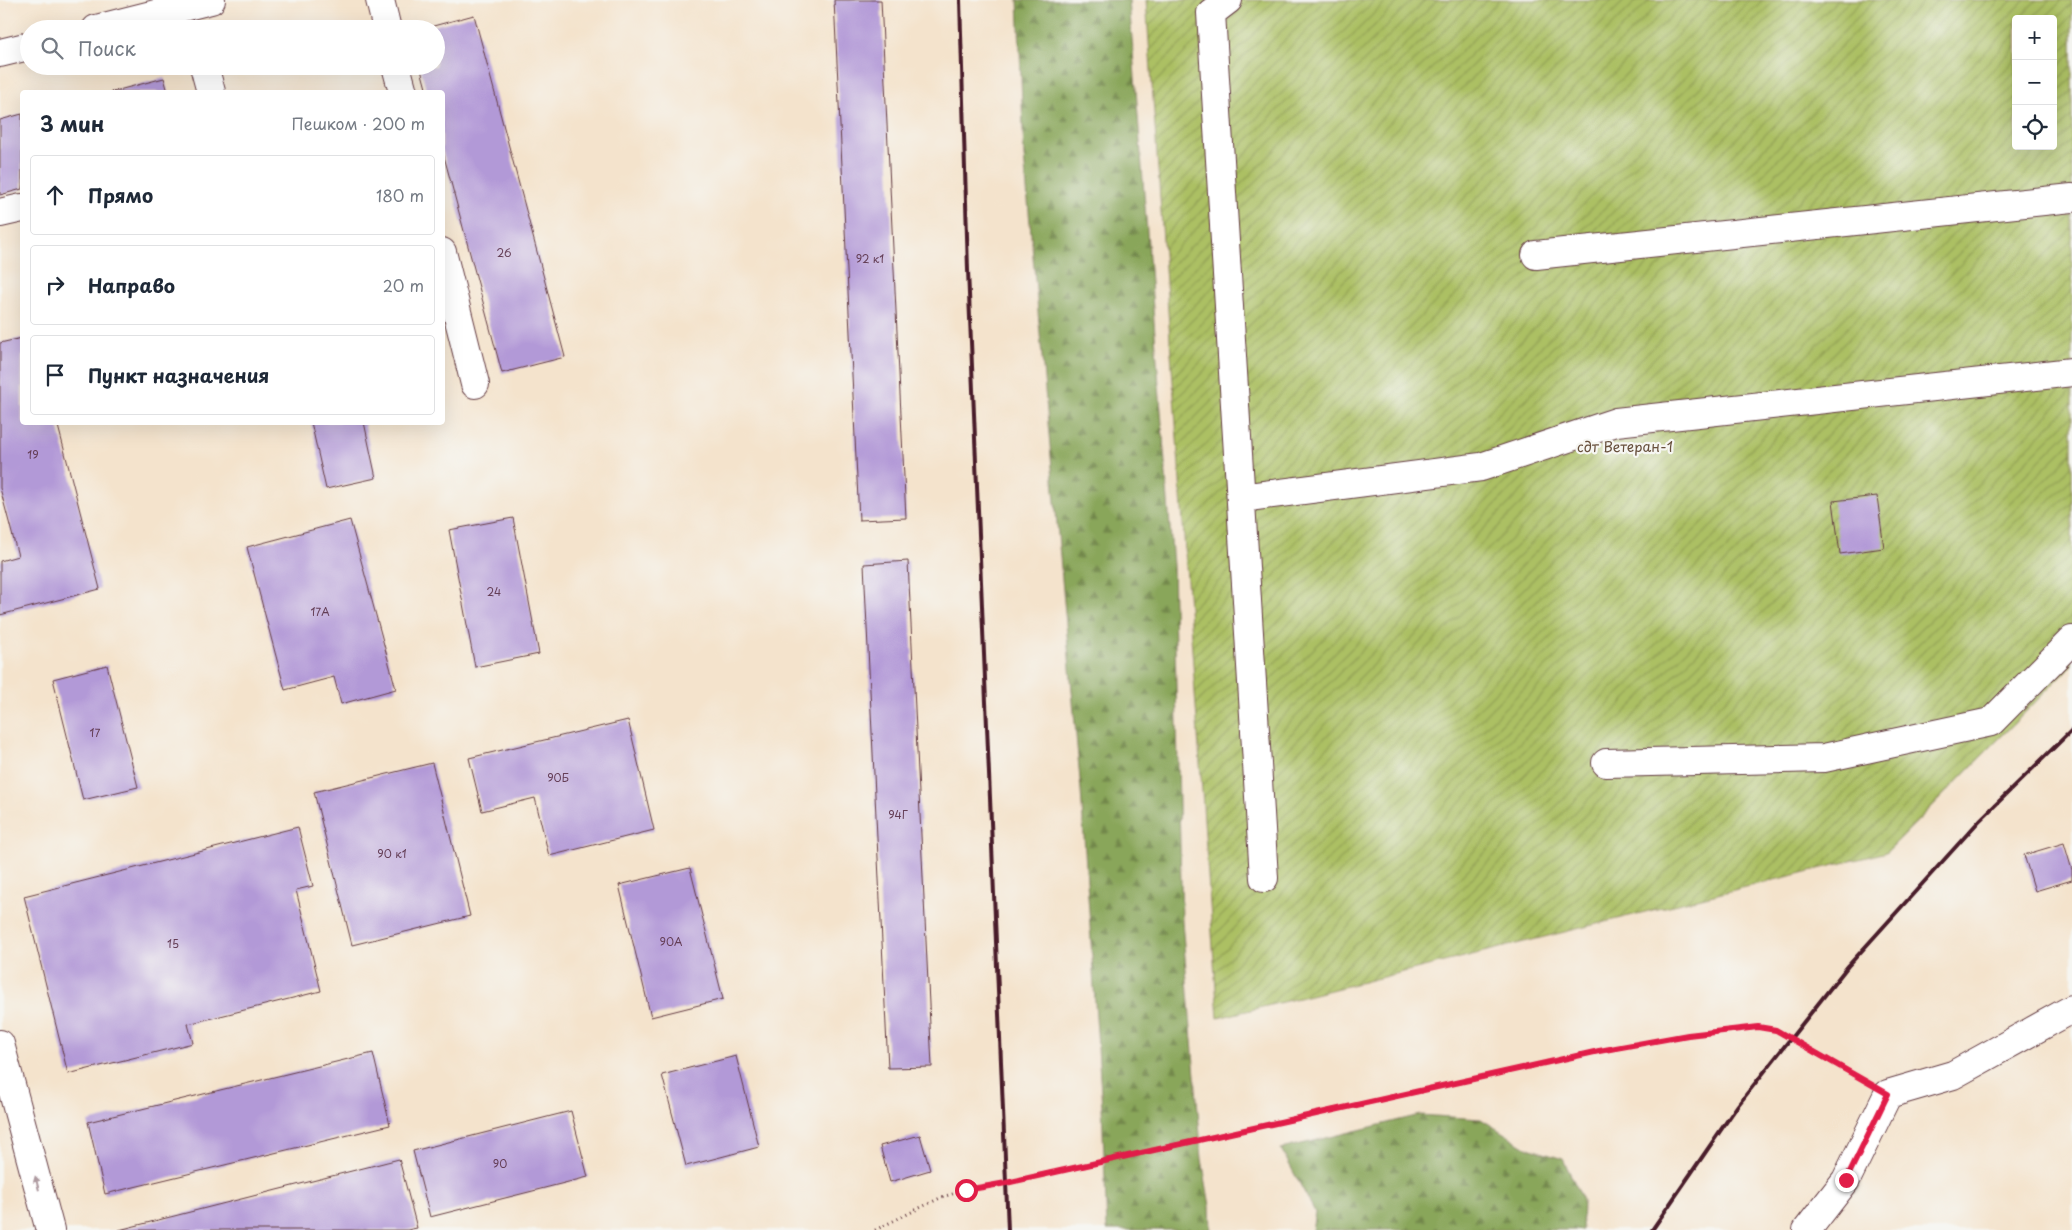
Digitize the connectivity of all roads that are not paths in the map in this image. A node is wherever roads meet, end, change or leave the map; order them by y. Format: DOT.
graph roads {
  1 [pos="380,0"];
  2 [pos="1228,0"];
  3 [pos="198,12"];
  4 [pos="150,20"];
  5 [pos="385,20"];
  6 [pos="20,48"];
  7 [pos="0,53"];
  8 [pos="206,75"];
  9 [pos="398,75"];
  10 [pos="210,90"];
  11 [pos="402,90"];
  12 [pos="2072,198"];
  13 [pos="20,208"];
  14 [pos="0,213"];
  15 [pos="1536,255"];
  16 [pos="445,264"];
  17 [pos="2072,372"];
  18 [pos="475,384"];
  19 [pos="1241,498"];
  20 [pos="2072,640"];
  21 [pos="1606,763"];
  22 [pos="1264,878"];
  23 [pos="2072,1009"];
  24 [pos="0,1044"];
  25 [pos="50,1230"];
  26 [pos="1806,1230"];
  1 -- 5 [label="street"];
  2 -- 19 [label="street"];
  3 -- 4 [label="street"];
  6 -- 7 [label="street"];
  8 -- 10 [label="street"];
  9 -- 11 [label="street"];
  12 -- 15 [label="street"];
  13 -- 14 [label="street"];
  16 -- 18 [label="street"];
  17 -- 19 [label="street"];
  19 -- 22 [label="street"];
  20 -- 21 [label="street"];
  23 -- 26 [label="street"];
  25 -- 24 [label="street, one-way"];
}
